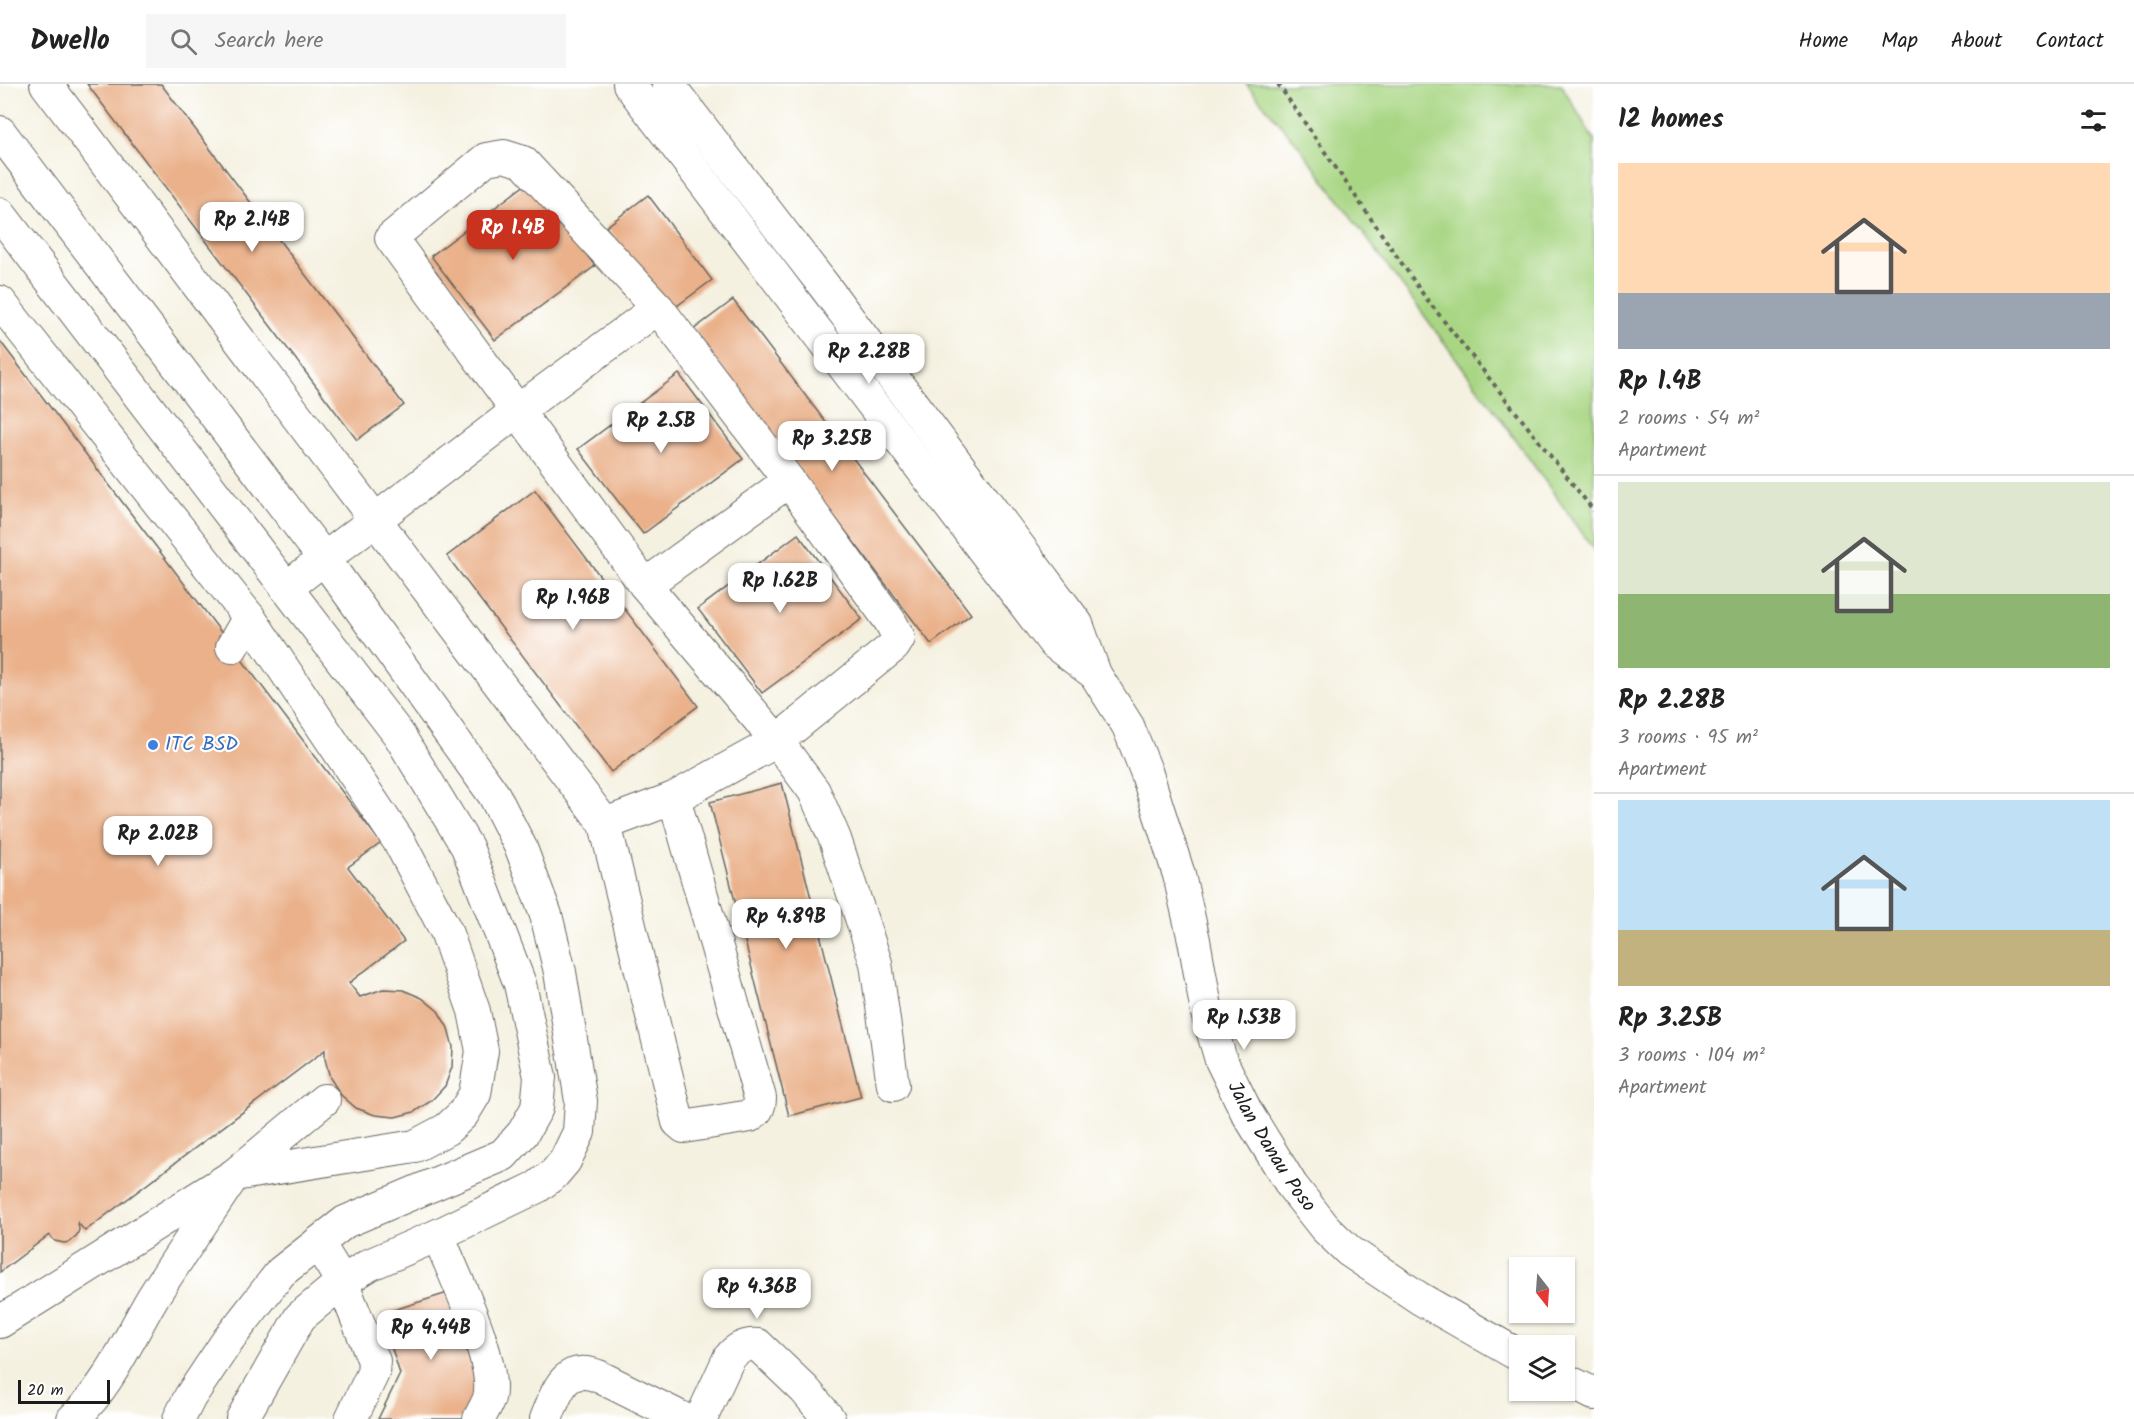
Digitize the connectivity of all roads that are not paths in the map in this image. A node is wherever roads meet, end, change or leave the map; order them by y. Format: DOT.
graph roads {
  1 [pos="46,84"];
  2 [pos="629,84"];
  3 [pos="668,84"];
  4 [pos="0,132"];
  5 [pos="0,214"];
  6 [pos="0,302"];
  7 [pos="658,308"];
  8 [pos="517,411"];
  9 [pos="789,481"];
  10 [pos="376,521"];
  11 [pos="325,560"];
  12 [pos="645,585"];
  13 [pos="286,588"];
  14 [pos="249,617"];
  15 [pos="232,646"];
  16 [pos="1095,674"];
  17 [pos="777,741"];
  18 [pos="674,798"];
  19 [pos="606,824"];
  20 [pos="893,1085"];
  21 [pos="324,1100"];
  22 [pos="234,1175"];
  23 [pos="438,1235"];
  24 [pos="318,1243"];
  25 [pos="342,1282"];
  26 [pos="0,1322"];
  27 [pos="1509,1350"];
  28 [pos="1575,1384"];
  29 [pos="1594,1394"];
  30 [pos="73,1419"];
  31 [pos="178,1419"];
  32 [pos="242,1419"];
  33 [pos="351,1419"];
  34 [pos="478,1419"];
  35 [pos="546,1419"];
  36 [pos="684,1419"];
  37 [pos="700,1419"];
  38 [pos="829,1419"];
  1 -- 10 [label="street"];
  2 -- 16 [label="street"];
  3 -- 16 [label="street"];
  4 -- 11 [label="street"];
  5 -- 13 [label="street"];
  6 -- 14 [label="street"];
  7 -- 8 [label="street"];
  7 -- 8 [label="street"];
  7 -- 9 [label="street"];
  8 -- 10 [label="street"];
  8 -- 12 [label="street"];
  9 -- 12 [label="street"];
  9 -- 17 [label="street"];
  10 -- 11 [label="street"];
  10 -- 19 [label="street"];
  11 -- 13 [label="street"];
  11 -- 23 [label="street"];
  12 -- 17 [label="street"];
  13 -- 24 [label="street"];
  14 -- 15 [label="street"];
  14 -- 22 [label="street"];
  16 -- 27 [label="street, Jalan Danau Poso"];
  17 -- 18 [label="street"];
  17 -- 20 [label="street"];
  18 -- 19 [label="street"];
  18 -- 19 [label="street"];
  21 -- 22 [label="street"];
  22 -- 26 [label="street"];
  22 -- 30 [label="street"];
  23 -- 25 [label="street"];
  23 -- 34 [label="street"];
  24 -- 25 [label="street"];
  24 -- 31 [label="street"];
  25 -- 32 [label="street"];
  25 -- 33 [label="street"];
  28 -- 29 [label="street"];
  35 -- 36 [label="street"];
  37 -- 38 [label="street"];
}
